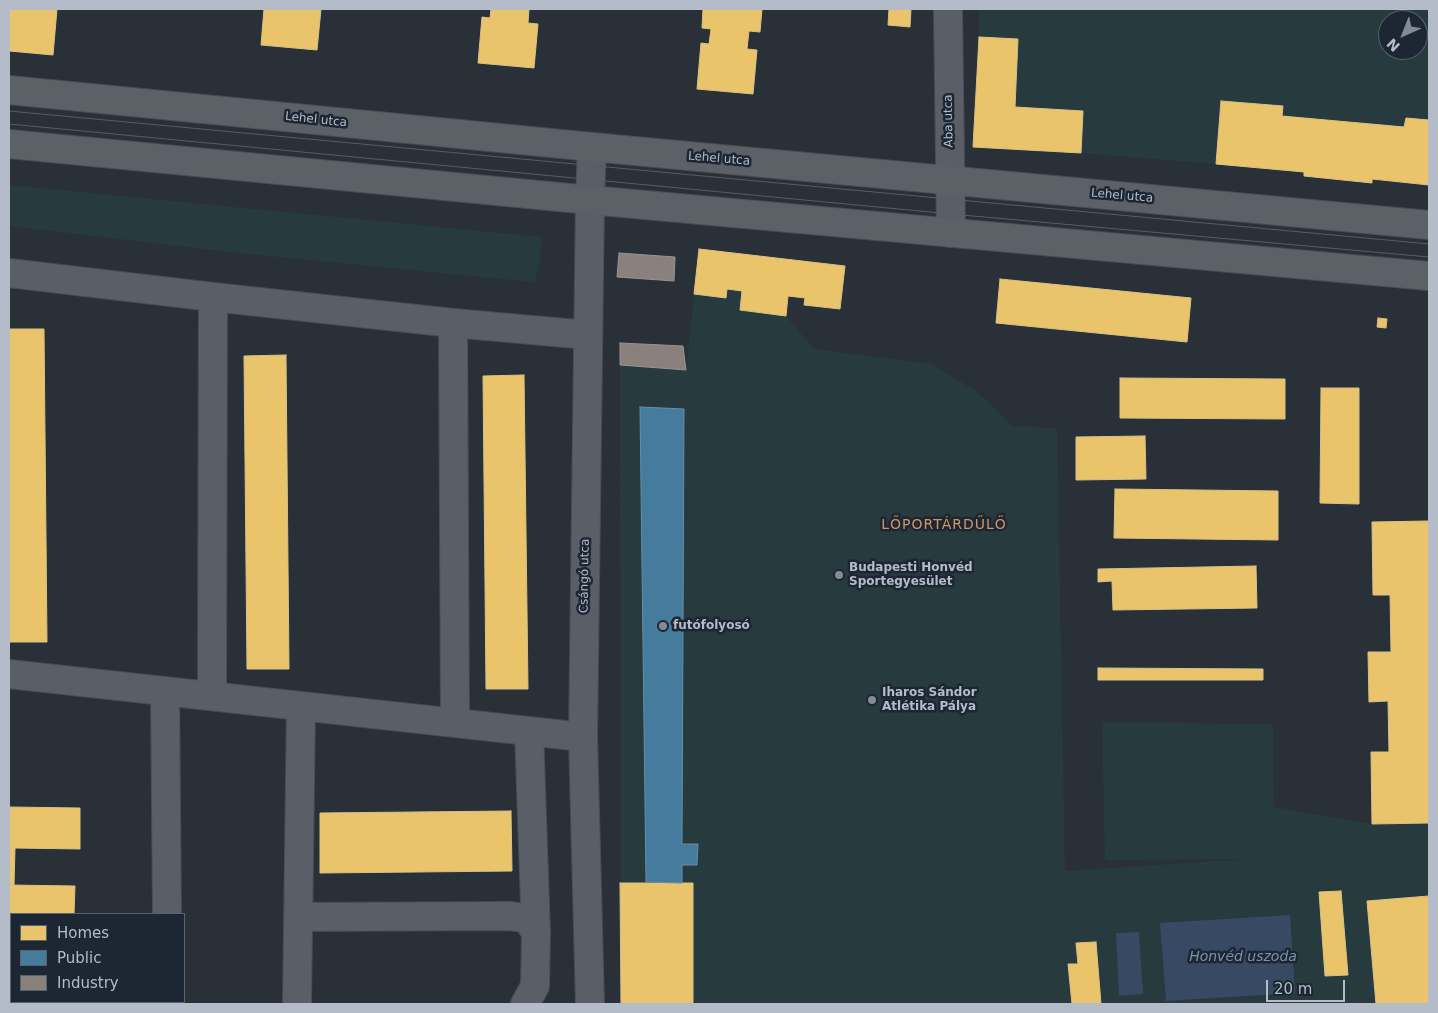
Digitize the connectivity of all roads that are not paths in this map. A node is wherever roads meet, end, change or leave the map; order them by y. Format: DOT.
graph roads {
  1 [pos="948,9"];
  2 [pos="9,90"];
  3 [pos="9,144"];
  4 [pos="592,147"];
  5 [pos="950,180"];
  6 [pos="590,200"];
  7 [pos="1429,225"];
  8 [pos="951,233"];
  9 [pos="9,273"];
  10 [pos="1429,276"];
  11 [pos="213,297"];
  12 [pos="453,323"];
  13 [pos="588,335"];
  14 [pos="9,674"];
  15 [pos="165,691"];
  16 [pos="212,696"];
  17 [pos="301,706"];
  18 [pos="455,723"];
  19 [pos="529,731"];
  20 [pos="583,737"];
  21 [pos="167,913"];
  22 [pos="298,918"];
  23 [pos="536,933"];
  24 [pos="297,1004"];
  25 [pos="525,1004"];
  26 [pos="590,1004"];
  1 -- 5 [label="street, Aba utca"];
  2 -- 4 [label="main road, Lehel utca"];
  3 -- 6 [label="main road"];
  4 -- 5 [label="main road, Lehel utca"];
  4 -- 6 [label="street, Csángó utca"];
  5 -- 7 [label="main road, Lehel utca"];
  5 -- 8 [label="street, Aba utca"];
  6 -- 8 [label="main road"];
  6 -- 13 [label="street, Csángó utca"];
  8 -- 10 [label="main road"];
  9 -- 11 [label="street"];
  11 -- 12 [label="street"];
  11 -- 16 [label="street"];
  12 -- 13 [label="street"];
  12 -- 18 [label="street"];
  13 -- 20 [label="street, Csángó utca"];
  14 -- 15 [label="street"];
  15 -- 16 [label="street"];
  15 -- 21 [label="street"];
  16 -- 17 [label="street"];
  17 -- 18 [label="street"];
  17 -- 22 [label="street"];
  18 -- 19 [label="street"];
  19 -- 20 [label="street"];
  19 -- 23 [label="street"];
  20 -- 26 [label="street, Csángó utca"];
  22 -- 23 [label="street"];
  22 -- 24 [label="street"];
  23 -- 25 [label="street"];
}
